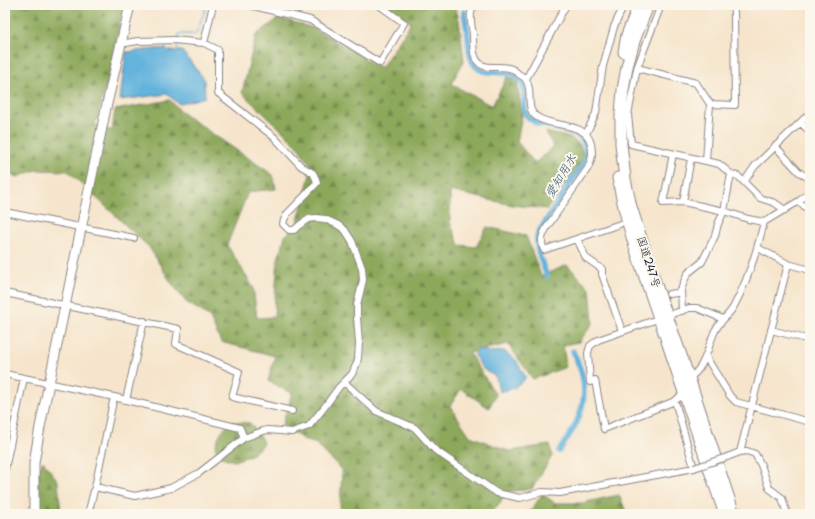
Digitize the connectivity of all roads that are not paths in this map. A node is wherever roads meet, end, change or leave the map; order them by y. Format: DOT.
graph roads {
  1 [pos="130,5"];
  2 [pos="213,5"];
  3 [pos="249,5"];
  4 [pos="379,5"];
  5 [pos="475,5"];
  6 [pos="566,5"];
  7 [pos="624,5"];
  8 [pos="639,5"];
  9 [pos="648,5"];
  10 [pos="661,5"];
  11 [pos="733,5"];
  12 [pos="204,43"];
  13 [pos="120,44"];
  14 [pos="637,68"];
  15 [pos="526,79"];
  16 [pos="710,104"];
  17 [pos="810,115"];
  18 [pos="801,123"];
  19 [pos="810,132"];
  20 [pos="586,134"];
  21 [pos="775,146"];
  22 [pos="673,154"];
  23 [pos="692,158"];
  24 [pos="706,161"];
  25 [pos="731,174"];
  26 [pos="810,179"];
  27 [pos="744,182"];
  28 [pos="810,192"];
  29 [pos="799,201"];
  30 [pos="683,202"];
  31 [pos="785,210"];
  32 [pos="724,211"];
  33 [pos="5,212"];
  34 [pos="810,212"];
  35 [pos="764,222"];
  36 [pos="620,224"];
  37 [pos="82,228"];
  38 [pos="134,238"];
  39 [pos="577,239"];
  40 [pos="758,248"];
  41 [pos="788,264"];
  42 [pos="810,270"];
  43 [pos="681,290"];
  44 [pos="5,293"];
  45 [pos="669,294"];
  46 [pos="65,306"];
  47 [pos="682,311"];
  48 [pos="663,317"];
  49 [pos="723,319"];
  50 [pos="144,321"];
  51 [pos="771,330"];
  52 [pos="622,331"];
  53 [pos="810,340"];
  54 [pos="706,357"];
  55 [pos="5,374"];
  56 [pos="24,378"];
  57 [pos="689,378"];
  58 [pos="344,382"];
  59 [pos="49,384"];
  60 [pos="684,393"];
  61 [pos="114,397"];
  62 [pos="126,400"];
  63 [pos="675,401"];
  64 [pos="751,406"];
  65 [pos="292,410"];
  66 [pos="810,422"];
  67 [pos="244,438"];
  68 [pos="740,452"];
  69 [pos="5,465"];
  70 [pos="694,468"];
  71 [pos="95,488"];
  72 [pos="34,514"];
  73 [pos="88,514"];
  74 [pos="725,514"];
  75 [pos="734,514"];
  76 [pos="787,514"];
  1 -- 13 [label="street"];
  2 -- 12 [label="street"];
  3 -- 4 [label="street"];
  5 -- 15 [label="street"];
  6 -- 15 [label="street"];
  7 -- 20 [label="street"];
  8 -- 48 [label="highway, 国道247号"];
  9 -- 48 [label="highway, 国道247号"];
  10 -- 14 [label="street"];
  11 -- 16 [label="street"];
  12 -- 13 [label="street"];
  12 -- 58 [label="street"];
  13 -- 37 [label="street"];
  14 -- 16 [label="street"];
  14 -- 22 [label="street"];
  15 -- 20 [label="street"];
  16 -- 24 [label="street"];
  17 -- 18 [label="street"];
  18 -- 19 [label="street"];
  18 -- 21 [label="street"];
  20 -- 39 [label="street"];
  21 -- 26 [label="street"];
  21 -- 27 [label="street"];
  22 -- 23 [label="street"];
  22 -- 30 [label="street"];
  23 -- 24 [label="street"];
  23 -- 30 [label="street"];
  24 -- 25 [label="street"];
  25 -- 27 [label="street"];
  25 -- 32 [label="street"];
  27 -- 31 [label="street"];
  28 -- 29 [label="street"];
  29 -- 31 [label="street"];
  29 -- 34 [label="street"];
  30 -- 32 [label="street"];
  31 -- 35 [label="street"];
  32 -- 35 [label="street"];
  32 -- 43 [label="street"];
  33 -- 37 [label="street"];
  35 -- 40 [label="street"];
  36 -- 39 [label="street"];
  37 -- 38 [label="street"];
  37 -- 46 [label="street"];
  39 -- 52 [label="street"];
  40 -- 41 [label="street"];
  40 -- 49 [label="street"];
  41 -- 42 [label="street"];
  41 -- 51 [label="street"];
  43 -- 45 [label="street"];
  43 -- 47 [label="street"];
  44 -- 46 [label="street"];
  46 -- 50 [label="street"];
  46 -- 59 [label="street"];
  47 -- 48 [label="street"];
  47 -- 49 [label="street"];
  48 -- 52 [label="street"];
  48 -- 57 [label="highway, 国道247号"];
  48 -- 60 [label="highway, 国道247号"];
  49 -- 54 [label="street"];
  50 -- 62 [label="street"];
  50 -- 65 [label="street"];
  51 -- 53 [label="street"];
  51 -- 64 [label="street"];
  52 -- 63 [label="street"];
  54 -- 57 [label="street"];
  54 -- 64 [label="street"];
  55 -- 56 [label="street"];
  56 -- 59 [label="street"];
  56 -- 69 [label="street"];
  57 -- 75 [label="highway, 国道247号"];
  58 -- 67 [label="street"];
  58 -- 70 [label="street"];
  59 -- 61 [label="street"];
  59 -- 72 [label="street"];
  60 -- 63 [label="street"];
  60 -- 74 [label="highway, 国道247号"];
  61 -- 62 [label="street"];
  61 -- 71 [label="street"];
  62 -- 67 [label="street"];
  63 -- 70 [label="street"];
  64 -- 66 [label="street"];
  64 -- 68 [label="street"];
  67 -- 71 [label="street"];
  68 -- 70 [label="street, bridge"];
  68 -- 76 [label="street"];
  71 -- 73 [label="street"];
}
